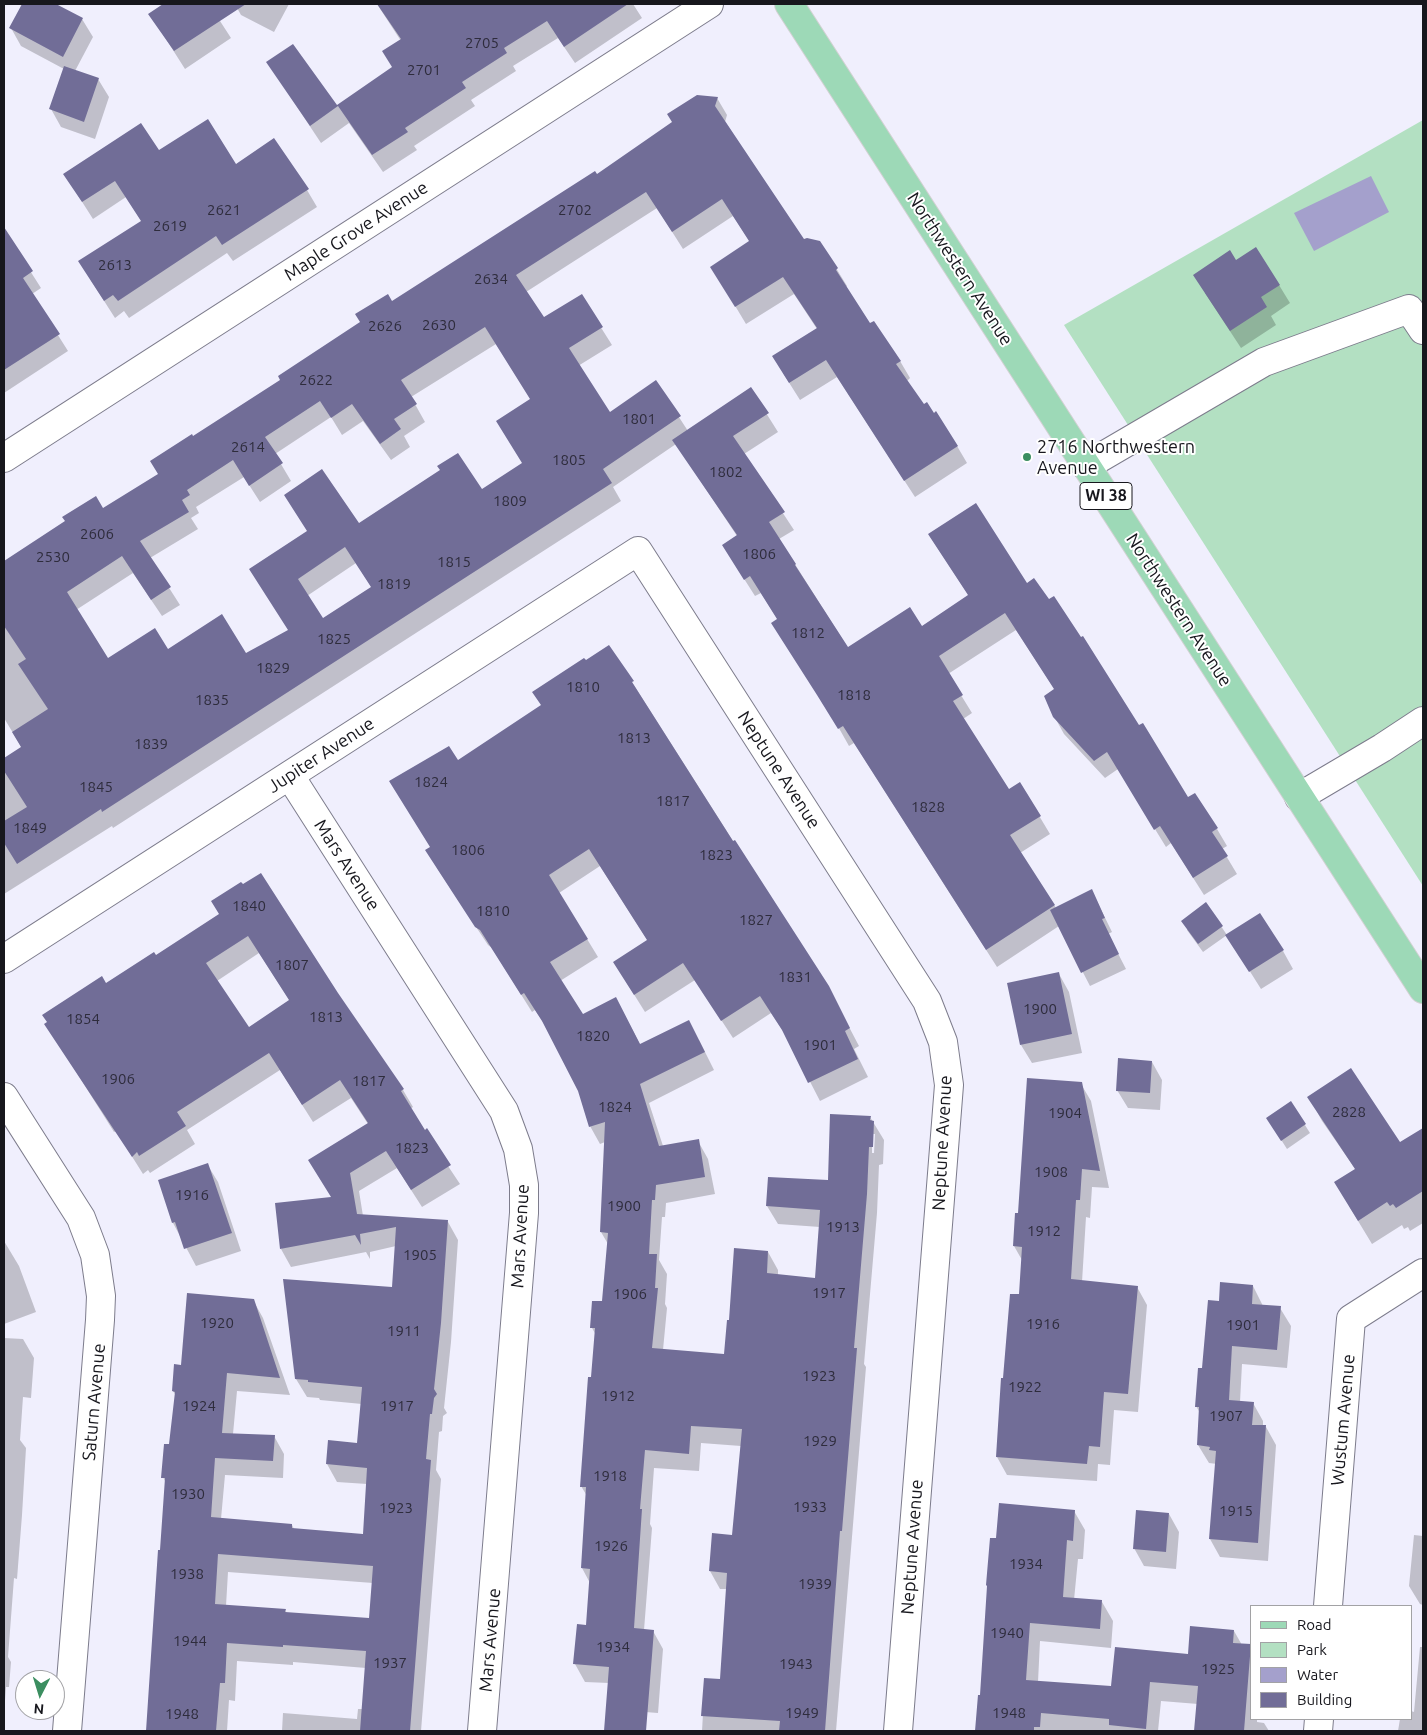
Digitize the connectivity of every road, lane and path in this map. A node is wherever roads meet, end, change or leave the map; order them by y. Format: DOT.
graph roads {
  1 [pos="709,4"];
  2 [pos="789,4"];
  3 [pos="1423,330"];
  4 [pos="4,458"];
  5 [pos="1086,466"];
  6 [pos="638,551"];
  7 [pos="1423,721"];
  8 [pos="290,776"];
  9 [pos="1300,797"];
  10 [pos="4,960"];
  11 [pos="1423,989"];
  12 [pos="4,1097"];
  13 [pos="1423,1273"];
  14 [pos="1328,1605"];
  15 [pos="67,1731"];
  16 [pos="482,1731"];
  17 [pos="898,1731"];
  1 -- 4 [label="street, Maple Grove Avenue"];
  2 -- 5 [label="main road, Northwestern Avenue / WI 38"];
  3 -- 5 [label="street"];
  5 -- 9 [label="main road, Northwestern Avenue / WI 38"];
  6 -- 8 [label="street, Jupiter Avenue"];
  6 -- 17 [label="street, Neptune Avenue"];
  7 -- 9 [label="street"];
  8 -- 10 [label="street, Jupiter Avenue"];
  8 -- 16 [label="street, Mars Avenue"];
  9 -- 11 [label="main road, Northwestern Avenue / WI 38"];
  12 -- 15 [label="street, Saturn Avenue"];
  13 -- 14 [label="street, Wustum Avenue"];
}
